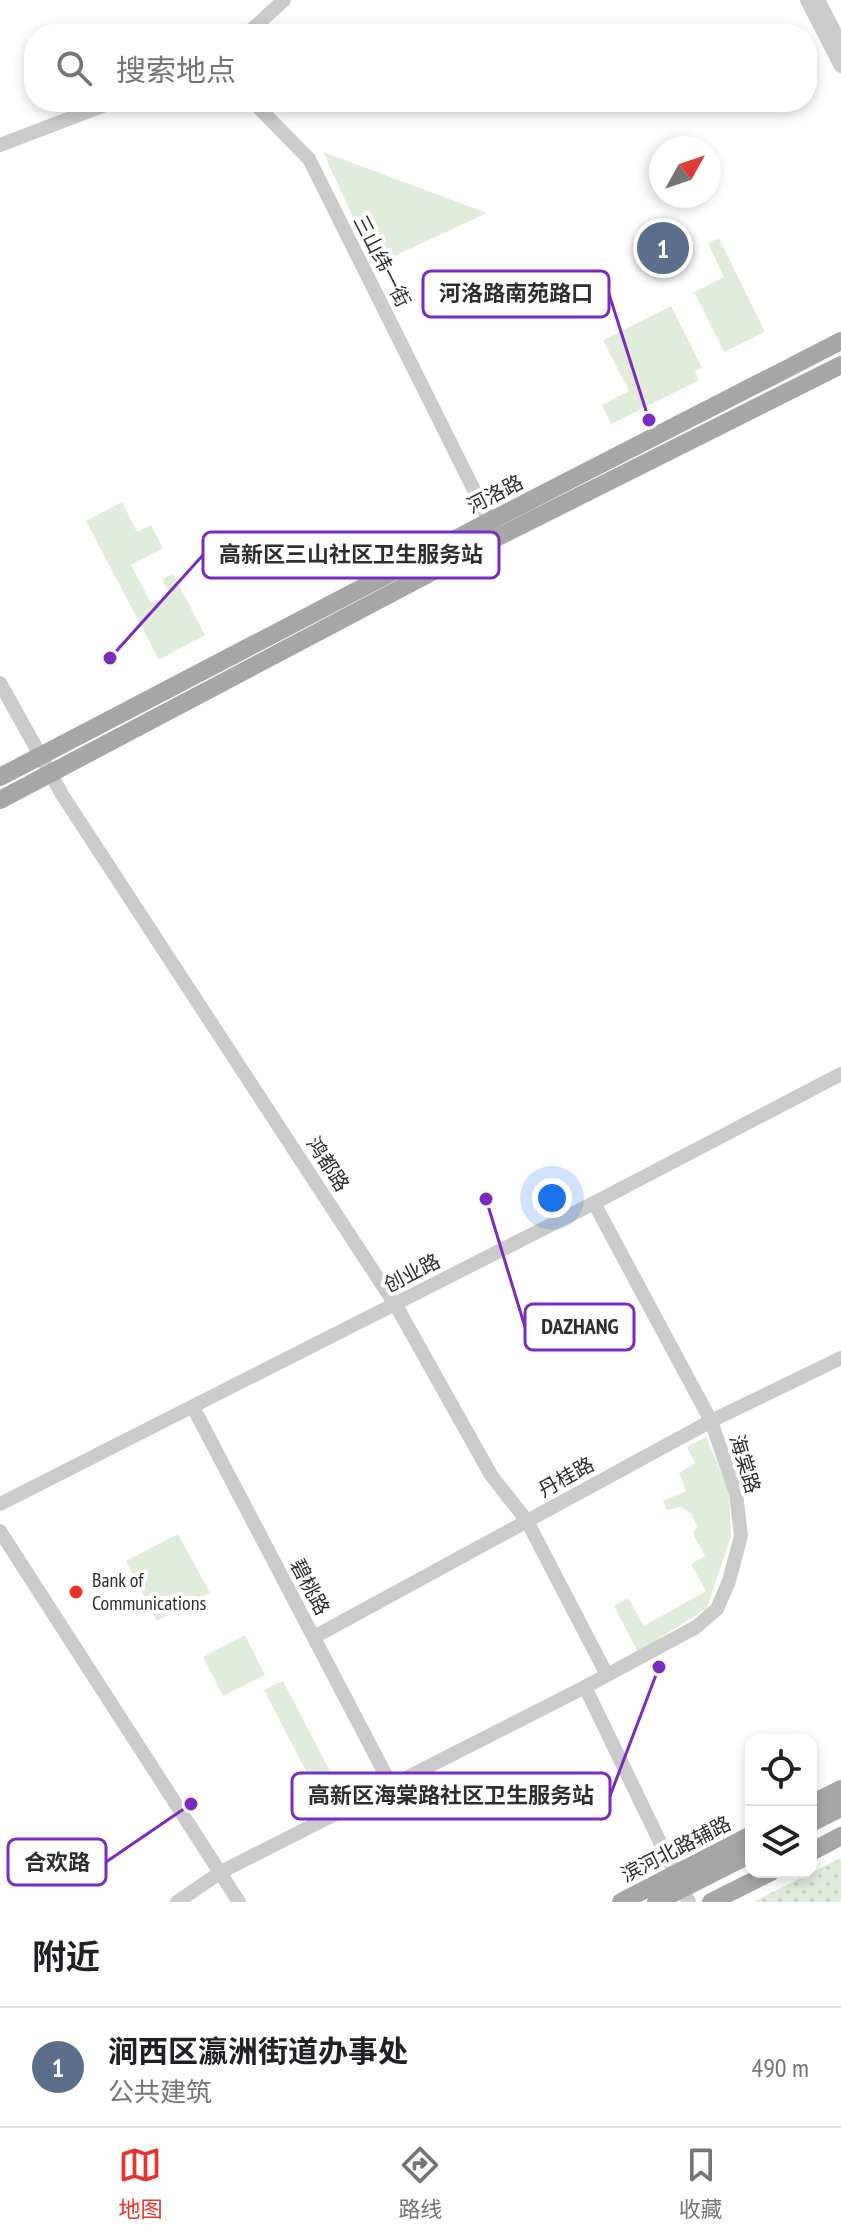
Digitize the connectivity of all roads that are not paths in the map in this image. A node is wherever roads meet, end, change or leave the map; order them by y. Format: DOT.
graph roads {
  1 [pos="284,0"];
  2 [pos="807,0"];
  3 [pos="818,0"];
  4 [pos="258,24"];
  5 [pos="841,44"];
  6 [pos="841,66"];
  7 [pos="87,112"];
  8 [pos="263,112"];
  9 [pos="0,145"];
  10 [pos="841,341"];
  11 [pos="841,365"];
  12 [pos="494,529"];
  13 [pos="0,683"];
  14 [pos="44,765"];
  15 [pos="0,777"];
  16 [pos="0,800"];
  17 [pos="841,1074"];
  18 [pos="841,1083"];
  19 [pos="595,1206"];
  20 [pos="396,1307"];
  21 [pos="841,1358"];
  22 [pos="194,1410"];
  23 [pos="711,1421"];
  24 [pos="0,1504"];
  25 [pos="0,1511"];
  26 [pos="527,1521"];
  27 [pos="0,1531"];
  28 [pos="314,1637"];
  29 [pos="607,1675"];
  30 [pos="585,1687"];
  31 [pos="391,1785"];
  32 [pos="841,1789"];
  33 [pos="817,1801"];
  34 [pos="841,1808"];
  35 [pos="817,1820"];
  36 [pos="841,1826"];
  37 [pos="841,1836"];
  38 [pos="745,1838"];
  39 [pos="817,1838"];
  40 [pos="817,1849"];
  41 [pos="745,1857"];
  42 [pos="221,1872"];
  43 [pos="676,1874"];
  44 [pos="745,1875"];
  45 [pos="759,1878"];
  46 [pos="177,1902"];
  47 [pos="239,1902"];
  48 [pos="621,1902"];
  49 [pos="656,1902"];
  50 [pos="691,1902"];
  51 [pos="711,1902"];
  1 -- 4 [label="street"];
  2 -- 6 [label="street"];
  3 -- 5 [label="street"];
  7 -- 9 [label="street"];
  8 -- 12 [label="street, 三山纬一街"];
  10 -- 12 [label="main road, 河洛路"];
  11 -- 12 [label="main road, 河洛路"];
  12 -- 14 [label="main road, 河洛路"];
  13 -- 14 [label="street, 鸿都路"];
  14 -- 15 [label="main road, 河洛路"];
  14 -- 16 [label="main road, 河洛路"];
  14 -- 20 [label="street, 鸿都路"];
  17 -- 19 [label="street, 创业路"];
  18 -- 19 [label="street, 创业路"];
  19 -- 20 [label="street, 创业路"];
  19 -- 23 [label="street, 海棠路"];
  20 -- 22 [label="street, 创业路"];
  20 -- 26 [label="street, 鸿都路"];
  21 -- 23 [label="street, 丹桂路"];
  22 -- 24 [label="street, 创业路"];
  22 -- 25 [label="street, 创业路"];
  22 -- 28 [label="street, 碧桃路"];
  23 -- 26 [label="street, 丹桂路"];
  23 -- 29 [label="street, 海棠路"];
  26 -- 28 [label="street, 丹桂路"];
  26 -- 29 [label="street, 鸿都路"];
  27 -- 42 [label="street"];
  28 -- 31 [label="street, 碧桃路"];
  29 -- 30 [label="street, 海棠路"];
  30 -- 31 [label="street, 海棠路"];
  30 -- 43 [label="street"];
  31 -- 42 [label="street, 海棠路"];
  32 -- 33 [label="main road"];
  34 -- 35 [label="main road"];
  36 -- 39 [label="main road"];
  37 -- 40 [label="main road"];
  38 -- 43 [label="main road, 滨河北路辅路"];
  41 -- 49 [label="main road, bridge"];
  42 -- 46 [label="street, 海棠路"];
  42 -- 47 [label="street"];
  43 -- 48 [label="main road, 滨河北路辅路"];
  43 -- 50 [label="street"];
  44 -- 50 [label="main road"];
  45 -- 51 [label="main road"];
}
